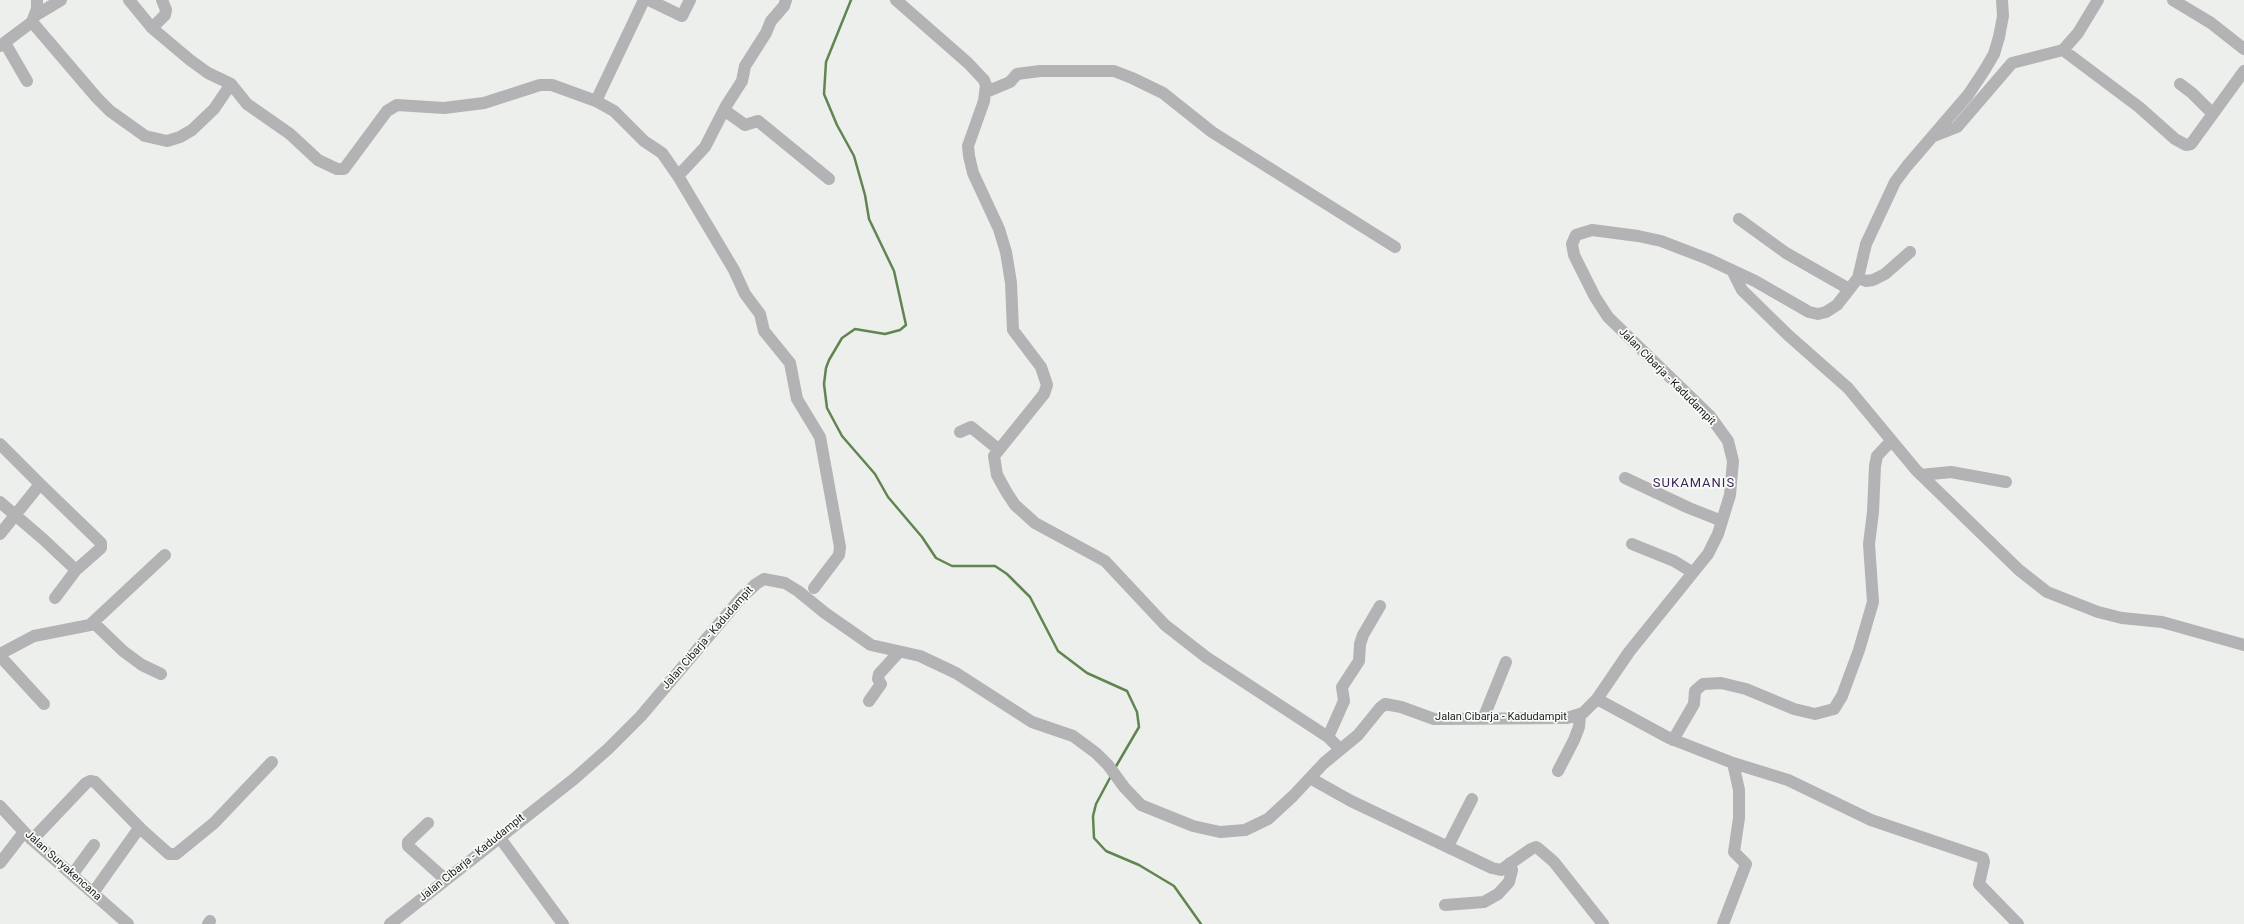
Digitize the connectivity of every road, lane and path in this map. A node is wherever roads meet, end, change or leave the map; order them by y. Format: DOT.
graph roads {
  1 [pos="37,0"];
  2 [pos="61,0"];
  3 [pos="129,0"];
  4 [pos="162,0"];
  5 [pos="644,0"];
  6 [pos="649,0"];
  7 [pos="690,0"];
  8 [pos="786,0"];
  9 [pos="896,0"];
  10 [pos="2002,0"];
  11 [pos="2098,0"];
  12 [pos="2173,0"];
  13 [pos="34,19"];
  14 [pos="152,28"];
  15 [pos="3,44"];
  16 [pos="2244,49"];
  17 [pos="2063,50"];
  18 [pos="2244,71"];
  19 [pos="27,81"];
  20 [pos="230,84"];
  21 [pos="2180,84"];
  22 [pos="986,92"];
  23 [pos="596,101"];
  24 [pos="724,110"];
  25 [pos="2213,114"];
  26 [pos="1934,136"];
  27 [pos="678,176"];
  28 [pos="829,179"];
  29 [pos="1739,219"];
  30 [pos="1395,247"];
  31 [pos="1910,252"];
  32 [pos="1733,272"];
  33 [pos="1858,278"];
  34 [pos="1849,290"];
  35 [pos="960,432"];
  36 [pos="1891,441"];
  37 [pos="0,444"];
  38 [pos="998,449"];
  39 [pos="1922,475"];
  40 [pos="1625,478"];
  41 [pos="2006,482"];
  42 [pos="39,483"];
  43 [pos="0,502"];
  44 [pos="15,514"];
  45 [pos="1722,521"];
  46 [pos="0,534"];
  47 [pos="1632,544"];
  48 [pos="165,555"];
  49 [pos="76,570"];
  50 [pos="1692,572"];
  51 [pos="814,588"];
  52 [pos="55,598"];
  53 [pos="1380,606"];
  54 [pos="91,624"];
  55 [pos="2244,645"];
  56 [pos="898,652"];
  57 [pos="0,655"];
  58 [pos="1506,662"];
  59 [pos="161,674"];
  60 [pos="1597,699"];
  61 [pos="869,701"];
  62 [pos="44,704"];
  63 [pos="1580,715"];
  64 [pos="1483,719"];
  65 [pos="1328,737"];
  66 [pos="1673,740"];
  67 [pos="1340,749"];
  68 [pos="272,762"];
  69 [pos="1733,763"];
  70 [pos="1558,771"];
  71 [pos="1310,778"];
  72 [pos="1472,799"];
  73 [pos="0,806"];
  74 [pos="428,823"];
  75 [pos="141,829"];
  76 [pos="28,836"];
  77 [pos="500,838"];
  78 [pos="94,845"];
  79 [pos="1448,846"];
  80 [pos="0,863"];
  81 [pos="1510,863"];
  82 [pos="72,875"];
  83 [pos="446,880"];
  84 [pos="93,893"];
  85 [pos="1445,905"];
  86 [pos="128,924"];
  87 [pos="390,924"];
  88 [pos="563,924"];
  89 [pos="1603,924"];
  90 [pos="1723,924"];
  91 [pos="2018,924"];
  1 -- 13 [label="street"];
  2 -- 13 [label="street"];
  3 -- 14 [label="street"];
  4 -- 14 [label="street"];
  5 -- 23 [label="street"];
  6 -- 7 [label="street"];
  8 -- 24 [label="street"];
  9 -- 22 [label="street"];
  10 -- 26 [label="street, Jalan Cibarja - Kadudampit"];
  11 -- 17 [label="street"];
  12 -- 16 [label="street"];
  13 -- 15 [label="street"];
  13 -- 20 [label="street"];
  14 -- 20 [label="street"];
  15 -- 19 [label="street"];
  17 -- 25 [label="street"];
  17 -- 26 [label="street"];
  18 -- 25 [label="street"];
  20 -- 23 [label="street"];
  21 -- 25 [label="street"];
  22 -- 30 [label="street"];
  22 -- 38 [label="street"];
  23 -- 27 [label="street"];
  24 -- 27 [label="street"];
  24 -- 28 [label="street"];
  26 -- 33 [label="street, Jalan Cibarja - Kadudampit"];
  27 -- 51 [label="street"];
  29 -- 34 [label="street"];
  31 -- 33 [label="street"];
  32 -- 34 [label="street, Jalan Cibarja - Kadudampit"];
  32 -- 36 [label="street"];
  32 -- 45 [label="street, Jalan Cibarja - Kadudampit"];
  33 -- 34 [label="street, Jalan Cibarja - Kadudampit"];
  35 -- 38 [label="street"];
  36 -- 39 [label="street"];
  36 -- 66 [label="street"];
  37 -- 42 [label="street"];
  38 -- 65 [label="street"];
  39 -- 41 [label="street"];
  39 -- 55 [label="street"];
  40 -- 45 [label="street"];
  42 -- 44 [label="street"];
  42 -- 49 [label="street"];
  43 -- 44 [label="street"];
  44 -- 46 [label="street"];
  44 -- 49 [label="street"];
  45 -- 50 [label="street, Jalan Cibarja - Kadudampit"];
  47 -- 50 [label="street"];
  48 -- 54 [label="street"];
  49 -- 52 [label="street"];
  50 -- 60 [label="street, Jalan Cibarja - Kadudampit"];
  53 -- 65 [label="street"];
  54 -- 57 [label="street"];
  54 -- 59 [label="street"];
  56 -- 61 [label="street"];
  56 -- 71 [label="street, Jalan Cibarja - Kadudampit"];
  56 -- 77 [label="street, Jalan Cibarja - Kadudampit"];
  57 -- 62 [label="street"];
  58 -- 64 [label="street"];
  60 -- 63 [label="street, Jalan Cibarja - Kadudampit"];
  60 -- 66 [label="street"];
  63 -- 64 [label="street, Jalan Cibarja - Kadudampit"];
  63 -- 70 [label="street"];
  64 -- 67 [label="street, Jalan Cibarja - Kadudampit"];
  65 -- 67 [label="street"];
  66 -- 69 [label="street"];
  67 -- 71 [label="street, Jalan Cibarja - Kadudampit"];
  68 -- 75 [label="street"];
  69 -- 90 [label="street"];
  69 -- 91 [label="street"];
  71 -- 79 [label="street"];
  72 -- 79 [label="street"];
  73 -- 76 [label="street, Jalan Suryakencana"];
  74 -- 83 [label="street"];
  75 -- 76 [label="street"];
  75 -- 84 [label="street"];
  76 -- 80 [label="street"];
  76 -- 82 [label="street, Jalan Suryakencana"];
  77 -- 83 [label="street, Jalan Cibarja - Kadudampit"];
  77 -- 88 [label="street"];
  78 -- 82 [label="street"];
  79 -- 81 [label="street"];
  81 -- 85 [label="street"];
  81 -- 89 [label="street"];
  82 -- 84 [label="street, Jalan Suryakencana"];
  83 -- 87 [label="street, Jalan Cibarja - Kadudampit"];
  84 -- 86 [label="street, Jalan Suryakencana"];
}
